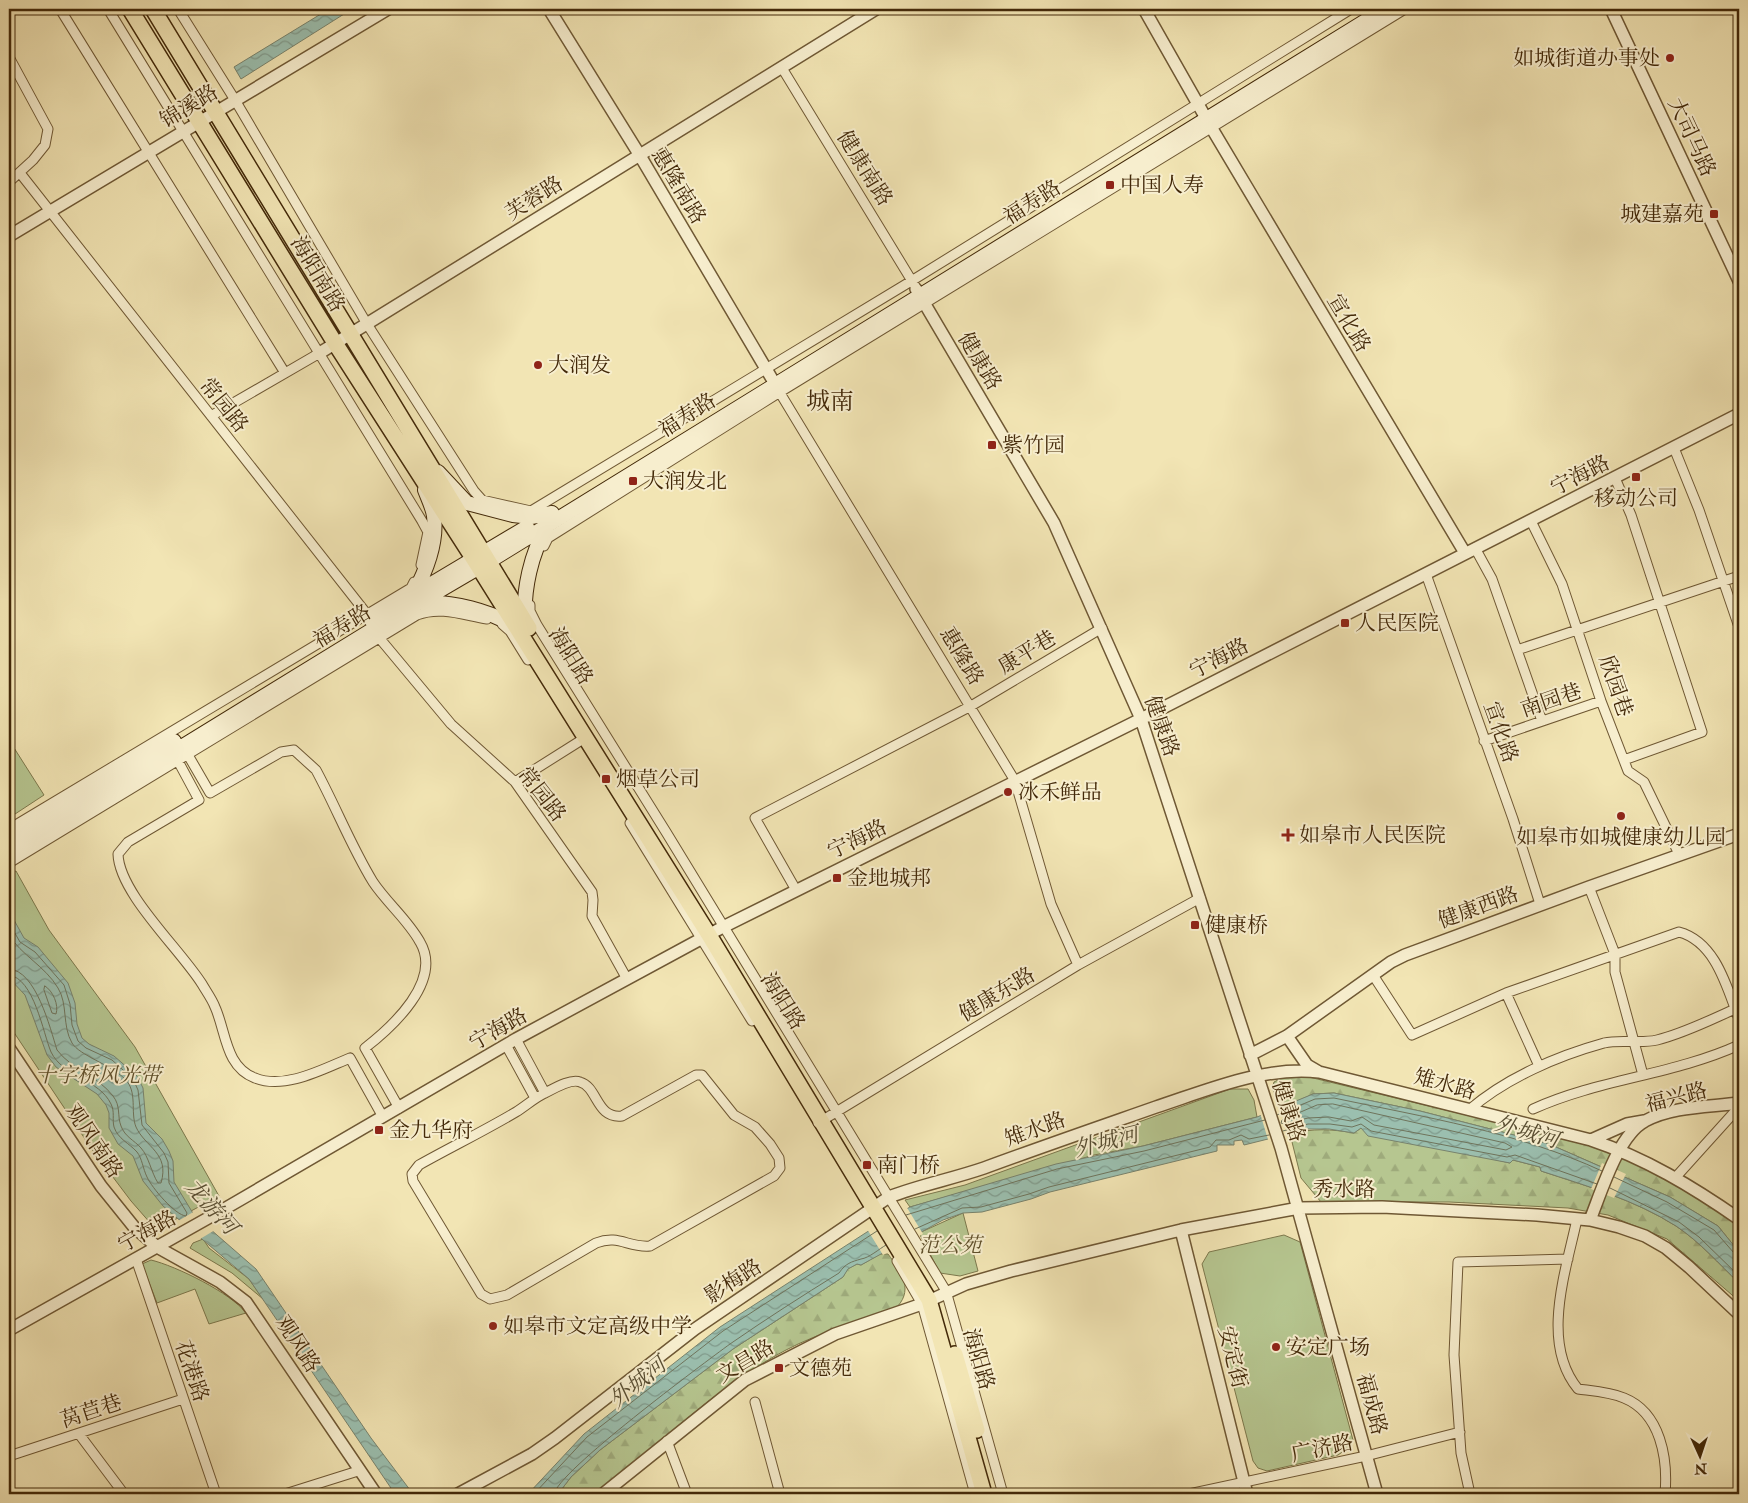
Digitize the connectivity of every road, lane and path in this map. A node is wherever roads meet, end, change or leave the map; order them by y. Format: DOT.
graph roads {
  1 [pos="60,9"];
  2 [pos="108,9"];
  3 [pos="130,9"];
  4 [pos="154,9"];
  5 [pos="178,9"];
  6 [pos="388,9"];
  7 [pos="548,9"];
  8 [pos="876,9"];
  9 [pos="1144,9"];
  10 [pos="1351,9"];
  11 [pos="1371,9"];
  12 [pos="1385,9"];
  13 [pos="1405,9"];
  14 [pos="1611,9"];
  15 [pos="9,57"];
  16 [pos="782,68"];
  17 [pos="235,100"];
  18 [pos="216,111"];
  19 [pos="1204,115"];
  20 [pos="200,121"];
  21 [pos="182,131"];
  22 [pos="149,151"];
  23 [pos="639,154"];
  24 [pos="20,173"];
  25 [pos="9,182"];
  26 [pos="49,210"];
  27 [pos="9,236"];
  28 [pos="1739,281"];
  29 [pos="918,292"];
  30 [pos="367,324"];
  31 [pos="351,334"];
  32 [pos="335,343"];
  33 [pos="318,354"];
  34 [pos="285,373"];
  35 [pos="773,381"];
  36 [pos="1739,414"];
  37 [pos="211,416"];
  38 [pos="1674,448"];
  39 [pos="423,466"];
  40 [pos="1615,478"];
  41 [pos="550,519"];
  42 [pos="1531,521"];
  43 [pos="1470,550"];
  44 [pos="481,560"];
  45 [pos="1426,574"];
  46 [pos="1739,576"];
  47 [pos="1723,582"];
  48 [pos="416,598"];
  49 [pos="1659,603"];
  50 [pos="521,624"];
  51 [pos="372,626"];
  52 [pos="1739,627"];
  53 [pos="1102,628"];
  54 [pos="1578,630"];
  55 [pos="1517,650"];
  56 [pos="1601,701"];
  57 [pos="971,706"];
  58 [pos="1141,719"];
  59 [pos="1542,721"];
  60 [pos="1484,741"];
  61 [pos="580,742"];
  62 [pos="188,755"];
  63 [pos="1624,760"];
  64 [pos="178,761"];
  65 [pos="1015,781"];
  66 [pos="515,782"];
  67 [pos="210,793"];
  68 [pos="199,800"];
  69 [pos="9,829"];
  70 [pos="1739,835"];
  71 [pos="10,854"];
  72 [pos="1679,854"];
  73 [pos="1589,886"];
  74 [pos="796,890"];
  75 [pos="1200,898"];
  76 [pos="1540,904"];
  77 [pos="712,933"];
  78 [pos="1615,954"];
  79 [pos="1078,965"];
  80 [pos="1373,975"];
  81 [pos="627,979"];
  82 [pos="1506,993"];
  83 [pos="1735,1009"];
  84 [pos="1739,1019"];
  85 [pos="1287,1036"];
  86 [pos="511,1042"];
  87 [pos="1634,1043"];
  88 [pos="1739,1045"];
  89 [pos="9,1048"];
  90 [pos="365,1048"];
  91 [pos="1250,1055"];
  92 [pos="350,1058"];
  93 [pos="1538,1066"];
  94 [pos="1319,1072"];
  95 [pos="1258,1075"];
  96 [pos="1644,1075"];
  97 [pos="545,1093"];
  98 [pos="535,1098"];
  99 [pos="1739,1103"];
  100 [pos="1739,1107"];
  101 [pos="399,1108"];
  102 [pos="1533,1109"];
  103 [pos="1469,1110"];
  104 [pos="383,1117"];
  105 [pos="826,1118"];
  106 [pos="1644,1121"];
  107 [pos="1591,1140"];
  108 [pos="1618,1154"];
  109 [pos="1675,1178"];
  110 [pos="880,1208"];
  111 [pos="1299,1208"];
  112 [pos="1576,1219"];
  113 [pos="1739,1219"];
  114 [pos="1590,1220"];
  115 [pos="1181,1230"];
  116 [pos="158,1247"];
  117 [pos="136,1259"];
  118 [pos="1568,1259"];
  119 [pos="934,1298"];
  120 [pos="1739,1314"];
  121 [pos="9,1330"];
  122 [pos="184,1399"];
  123 [pos="756,1402"];
  124 [pos="1460,1432"];
  125 [pos="79,1434"];
  126 [pos="667,1441"];
  127 [pos="9,1456"];
  128 [pos="1366,1456"];
  129 [pos="358,1471"];
  130 [pos="1245,1482"];
  131 [pos="124,1494"];
  132 [pos="216,1494"];
  133 [pos="284,1494"];
  134 [pos="376,1494"];
  135 [pos="458,1494"];
  136 [pos="603,1494"];
  137 [pos="686,1494"];
  138 [pos="780,1494"];
  139 [pos="975,1494"];
  140 [pos="984,1494"];
  141 [pos="994,1494"];
  142 [pos="1003,1494"];
  143 [pos="1190,1494"];
  144 [pos="1247,1494"];
  145 [pos="1377,1494"];
  146 [pos="1470,1494"];
  147 [pos="1665,1494"];
  1 -- 22 [label="street"];
  2 -- 21 [label="street"];
  3 -- 20 [label="main road, 海阳南路"];
  4 -- 18 [label="main road, 海阳南路"];
  5 -- 17 [label="street"];
  6 -- 17 [label="street, 锦溪路"];
  7 -- 23 [label="street, 惠隆南路"];
  8 -- 16 [label="street, 芙蓉路"];
  9 -- 19 [label="street, 宣化路"];
  10 -- 19 [label="street"];
  11 -- 19 [label="main road, 福寿路"];
  12 -- 19 [label="main road, 福寿路"];
  13 -- 19 [label="street"];
  14 -- 28 [label="street, 大司马路"];
  15 -- 24 [label="street"];
  16 -- 23 [label="street, 芙蓉路"];
  16 -- 29 [label="street, 健康南路"];
  17 -- 18 [label="street, 锦溪路"];
  17 -- 30 [label="street"];
  18 -- 20 [label="street, 锦溪路"];
  18 -- 31 [label="main road, 海阳南路"];
  19 -- 29 [label="main road, 福寿路"];
  19 -- 43 [label="street, 宣化路"];
  20 -- 21 [label="street, 锦溪路"];
  20 -- 32 [label="main road, 海阳南路"];
  21 -- 22 [label="street, 锦溪路"];
  21 -- 33 [label="street"];
  22 -- 26 [label="street, 锦溪路"];
  22 -- 34 [label="street"];
  23 -- 30 [label="street, 芙蓉路"];
  23 -- 35 [label="street, 惠隆南路"];
  24 -- 25 [label="street"];
  24 -- 26 [label="street, 常园路"];
  26 -- 27 [label="street, 锦溪路"];
  26 -- 37 [label="street, 常园路"];
  29 -- 35 [label="main road, 福寿路"];
  29 -- 53 [label="street, 健康路"];
  30 -- 31 [label="street, 芙蓉路"];
  30 -- 35 [label="street"];
  31 -- 32 [label="street, 芙蓉路"];
  31 -- 39 [label="main road, 海阳南路"];
  32 -- 33 [label="street, 芙蓉路"];
  32 -- 39 [label="main road, 海阳南路"];
  33 -- 34 [label="street, 芙蓉路"];
  33 -- 51 [label="street"];
  34 -- 37 [label="street, 芙蓉路"];
  35 -- 41 [label="main road, 福寿路"];
  35 -- 57 [label="street, 惠隆路"];
  35 -- 77 [label="street"];
  36 -- 38 [label="street, 宁海路"];
  37 -- 51 [label="street, 常园路"];
  38 -- 40 [label="street, 宁海路"];
  38 -- 47 [label="street"];
  39 -- 41 [label="main road"];
  39 -- 44 [label="main road, 海阳南路"];
  39 -- 48 [label="main road"];
  40 -- 42 [label="street, 宁海路"];
  40 -- 49 [label="street"];
  41 -- 44 [label="main road, 福寿路"];
  41 -- 50 [label="main road"];
  42 -- 43 [label="street, 宁海路"];
  42 -- 54 [label="street, 欣园巷"];
  43 -- 45 [label="street, 宁海路"];
  43 -- 55 [label="street"];
  44 -- 48 [label="main road, 福寿路"];
  44 -- 50 [label="main road, 海阳路"];
  45 -- 58 [label="street, 宁海路"];
  45 -- 60 [label="street, 宣化路"];
  46 -- 47 [label="street"];
  47 -- 49 [label="street"];
  47 -- 52 [label="street"];
  48 -- 50 [label="main road"];
  48 -- 51 [label="main road, 福寿路"];
  49 -- 54 [label="street"];
  49 -- 63 [label="street"];
  50 -- 77 [label="main road, 海阳路"];
  51 -- 61 [label="street"];
  51 -- 62 [label="street"];
  51 -- 66 [label="street, 常园路"];
  51 -- 69 [label="street"];
  51 -- 71 [label="main road, 福寿路"];
  53 -- 57 [label="street, 康平巷"];
  53 -- 58 [label="street, 健康路"];
  54 -- 55 [label="street"];
  54 -- 56 [label="street, 欣园巷"];
  55 -- 59 [label="street"];
  56 -- 59 [label="street, 南园巷"];
  56 -- 63 [label="street, 欣园巷"];
  57 -- 65 [label="street, 惠隆路"];
  57 -- 74 [label="street, 康平巷"];
  58 -- 65 [label="street, 宁海路"];
  58 -- 75 [label="street, 健康路"];
  59 -- 60 [label="street, 南园巷"];
  60 -- 76 [label="street, 宣化路"];
  61 -- 66 [label="street"];
  61 -- 77 [label="street"];
  62 -- 64 [label="street"];
  62 -- 67 [label="street"];
  63 -- 72 [label="street, 欣园巷"];
  64 -- 68 [label="street"];
  64 -- 71 [label="street"];
  65 -- 74 [label="street, 宁海路"];
  65 -- 79 [label="street, 惠隆路"];
  66 -- 81 [label="street, 常园路"];
  67 -- 68 [label="street"];
  67 -- 90 [label="street"];
  68 -- 92 [label="street"];
  70 -- 72 [label="street, 健康西路"];
  72 -- 73 [label="street, 健康西路"];
  73 -- 76 [label="street, 健康西路"];
  73 -- 78 [label="street"];
  74 -- 77 [label="street, 宁海路"];
  75 -- 79 [label="street, 健康东路"];
  75 -- 91 [label="street, 健康路"];
  76 -- 80 [label="street, 健康西路"];
  77 -- 81 [label="street, 宁海路"];
  77 -- 105 [label="main road, 海阳路"];
  78 -- 82 [label="street"];
  78 -- 83 [label="street"];
  78 -- 87 [label="street"];
  79 -- 105 [label="street, 健康东路"];
  80 -- 82 [label="street"];
  80 -- 85 [label="street, 健康西路"];
  81 -- 86 [label="street, 宁海路"];
  82 -- 93 [label="street"];
  83 -- 84 [label="street"];
  83 -- 87 [label="street"];
  85 -- 91 [label="street, 健康西路"];
  85 -- 94 [label="street, 雉水路"];
  86 -- 97 [label="street"];
  86 -- 98 [label="street"];
  86 -- 101 [label="street, 宁海路"];
  87 -- 93 [label="street"];
  87 -- 96 [label="street"];
  88 -- 96 [label="street"];
  89 -- 116 [label="street, 观风南路"];
  90 -- 92 [label="street"];
  90 -- 101 [label="street"];
  91 -- 95 [label="street, 健康路"];
  92 -- 104 [label="street"];
  93 -- 103 [label="street"];
  94 -- 95 [label="street, 雉水路"];
  94 -- 103 [label="street, 雉水路"];
  95 -- 110 [label="street, 雉水路"];
  95 -- 111 [label="street, 健康路"];
  96 -- 102 [label="street"];
  97 -- 98 [label="street"];
  97 -- 98 [label="street"];
  99 -- 106 [label="street, 福兴路"];
  100 -- 109 [label="street"];
  101 -- 104 [label="street, 宁海路"];
  103 -- 107 [label="street, 雉水路"];
  104 -- 116 [label="street, 宁海路"];
  105 -- 110 [label="main road, 海阳路"];
  106 -- 107 [label="street"];
  106 -- 108 [label="street, 福兴路"];
  107 -- 108 [label="street, 雉水路"];
  108 -- 109 [label="street, 雉水路"];
  108 -- 114 [label="street, 福兴路"];
  109 -- 113 [label="street, 雉水路"];
  110 -- 119 [label="main road, 海阳路"];
  110 -- 135 [label="street, 影梅路"];
  111 -- 112 [label="street, 秀水路"];
  111 -- 115 [label="street, 秀水路"];
  111 -- 128 [label="street, 福成路"];
  112 -- 114 [label="street, 秀水路"];
  112 -- 118 [label="street"];
  114 -- 120 [label="street, 秀水路"];
  115 -- 119 [label="street, 秀水路"];
  115 -- 130 [label="street, 安定街"];
  116 -- 117 [label="street, 宁海路"];
  116 -- 129 [label="street, 观风路"];
  117 -- 121 [label="street, 宁海路"];
  117 -- 122 [label="street, 花港路"];
  118 -- 124 [label="street"];
  118 -- 147 [label="street"];
  119 -- 126 [label="street, 文昌路"];
  119 -- 139 [label="street"];
  119 -- 140 [label="main road, 海阳路"];
  119 -- 141 [label="main road, 海阳路"];
  119 -- 142 [label="street"];
  122 -- 125 [label="street, 莴苣巷"];
  122 -- 132 [label="street, 花港路"];
  123 -- 138 [label="street"];
  124 -- 128 [label="street, 广济路"];
  124 -- 146 [label="street"];
  125 -- 127 [label="street, 莴苣巷"];
  125 -- 131 [label="street"];
  126 -- 136 [label="street, 文昌路"];
  126 -- 137 [label="street"];
  128 -- 130 [label="street, 广济路"];
  128 -- 145 [label="street, 福成路"];
  129 -- 133 [label="street"];
  129 -- 134 [label="street, 观风路"];
  130 -- 143 [label="street, 广济路"];
  130 -- 144 [label="street, 安定街"];
}
